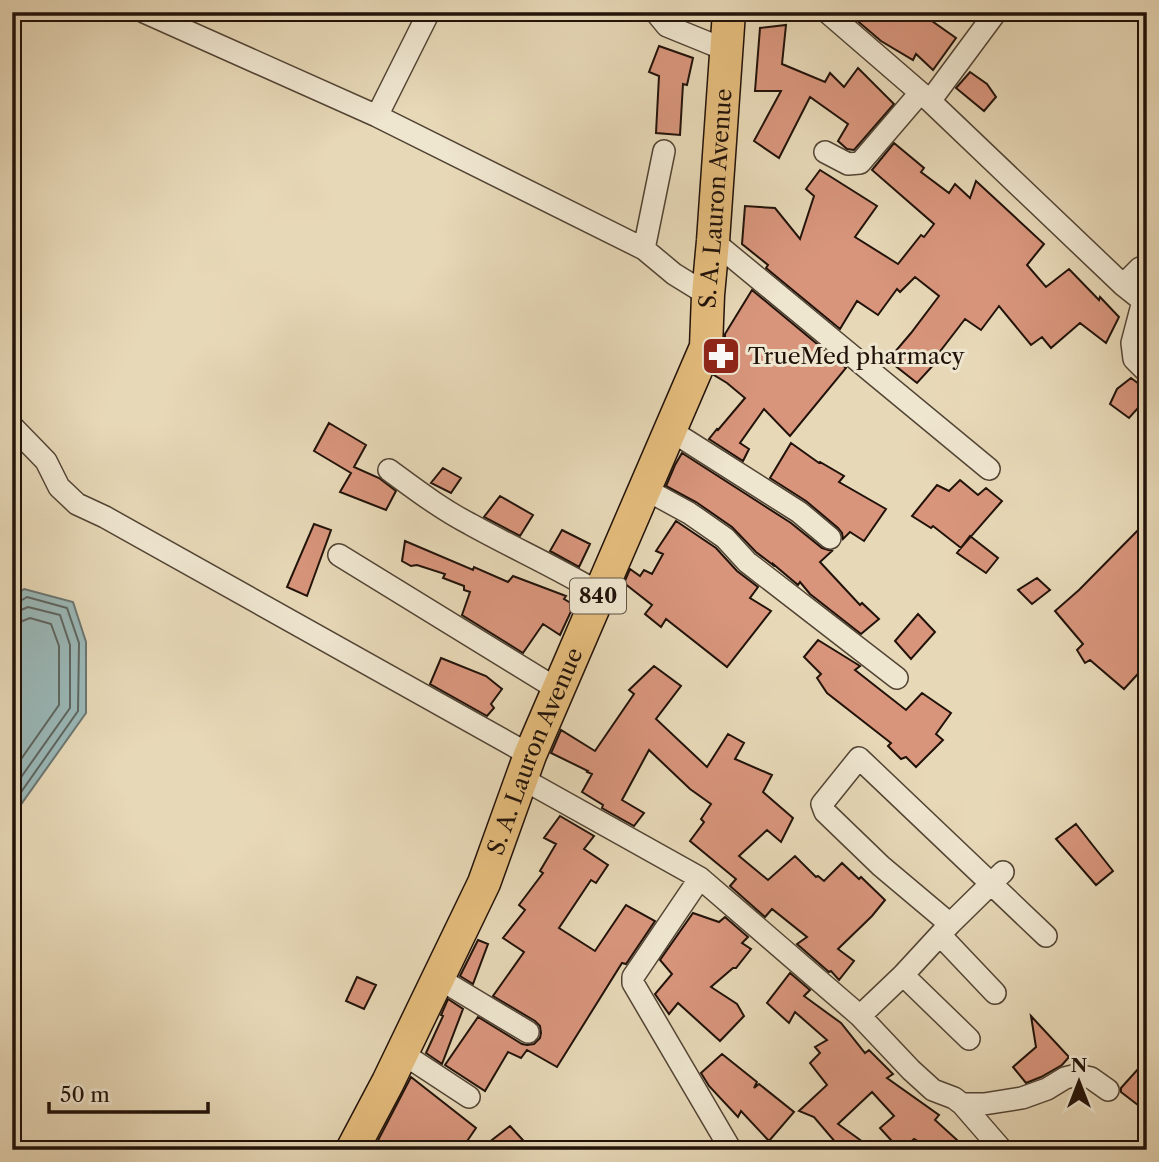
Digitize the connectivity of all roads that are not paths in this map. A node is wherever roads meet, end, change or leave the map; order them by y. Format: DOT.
graph roads {
  1 [pos="144,12"];
  2 [pos="429,12"];
  3 [pos="729,12"];
  4 [pos="827,12"];
  5 [pos="996,12"];
  6 [pos="658,15"];
  7 [pos="726,50"];
  8 [pos="925,97"];
  9 [pos="377,116"];
  10 [pos="664,151"];
  11 [pos="825,152"];
  12 [pos="713,241"];
  13 [pos="644,249"];
  14 [pos="1147,266"];
  15 [pos="1123,285"];
  16 [pos="708,295"];
  17 [pos="1145,303"];
  18 [pos="1147,372"];
  19 [pos="12,426"];
  20 [pos="670,430"];
  21 [pos="989,469"];
  22 [pos="389,470"];
  23 [pos="645,489"];
  24 [pos="830,538"];
  25 [pos="339,555"];
  26 [pos="599,593"];
  27 [pos="897,678"];
  28 [pos="557,690"];
  29 [pos="525,766"];
  30 [pos="997,877"];
  31 [pos="699,878"];
  32 [pos="945,930"];
  33 [pos="1046,936"];
  34 [pos="903,975"];
  35 [pos="438,978"];
  36 [pos="995,993"];
  37 [pos="860,1016"];
  38 [pos="528,1032"];
  39 [pos="969,1040"];
  40 [pos="402,1053"];
  41 [pos="1108,1090"];
  42 [pos="469,1097"];
  43 [pos="962,1104"];
  44 [pos="352,1150"];
  45 [pos="731,1150"];
  46 [pos="1002,1150"];
  1 -- 9 [label="street"];
  2 -- 9 [label="street"];
  3 -- 7 [label="highway, S. A. Lauron Avenue / 840"];
  4 -- 8 [label="street"];
  5 -- 8 [label="street"];
  6 -- 7 [label="street"];
  7 -- 12 [label="highway, S. A. Lauron Avenue / 840"];
  8 -- 11 [label="street"];
  8 -- 15 [label="street"];
  9 -- 13 [label="street"];
  10 -- 13 [label="street"];
  12 -- 16 [label="highway, S. A. Lauron Avenue / 840"];
  12 -- 21 [label="street"];
  13 -- 16 [label="street"];
  14 -- 15 [label="street"];
  15 -- 17 [label="street"];
  16 -- 20 [label="highway, S. A. Lauron Avenue / 840"];
  17 -- 18 [label="street"];
  19 -- 29 [label="street"];
  20 -- 23 [label="highway, S. A. Lauron Avenue / 840"];
  20 -- 24 [label="street"];
  22 -- 26 [label="street"];
  23 -- 26 [label="highway, S. A. Lauron Avenue / 840"];
  23 -- 27 [label="street"];
  25 -- 28 [label="street"];
  26 -- 28 [label="highway, S. A. Lauron Avenue / 840"];
  28 -- 29 [label="highway, S. A. Lauron Avenue / 840"];
  29 -- 31 [label="street"];
  29 -- 35 [label="highway, S. A. Lauron Avenue / 840"];
  30 -- 32 [label="street"];
  30 -- 32 [label="street"];
  30 -- 33 [label="street"];
  31 -- 37 [label="street"];
  31 -- 45 [label="street"];
  32 -- 34 [label="street"];
  32 -- 36 [label="street"];
  34 -- 37 [label="street"];
  34 -- 39 [label="street"];
  35 -- 38 [label="street"];
  35 -- 40 [label="highway, S. A. Lauron Avenue / 840"];
  37 -- 43 [label="street"];
  40 -- 42 [label="street"];
  40 -- 44 [label="highway, S. A. Lauron Avenue / 840"];
  41 -- 43 [label="street"];
  43 -- 46 [label="street"];
}
